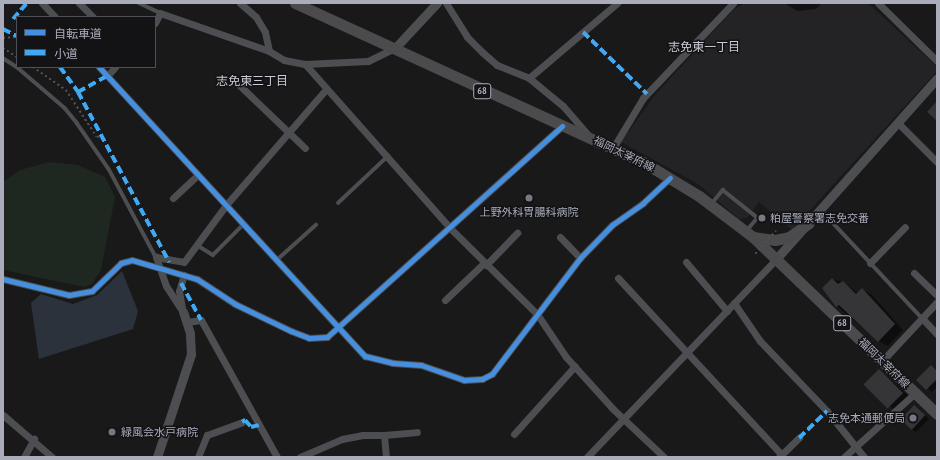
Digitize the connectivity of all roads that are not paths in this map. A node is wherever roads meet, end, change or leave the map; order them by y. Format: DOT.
graph roads {
  1 [pos="42,3"];
  2 [pos="79,3"];
  3 [pos="139,3"];
  4 [pos="240,3"];
  5 [pos="295,3"];
  6 [pos="437,3"];
  7 [pos="446,3"];
  8 [pos="617,3"];
  9 [pos="733,3"];
  10 [pos="878,3"];
  11 [pos="160,13"];
  12 [pos="54,16"];
  13 [pos="92,16"];
  14 [pos="156,21"];
  15 [pos="395,48"];
  16 [pos="269,51"];
  17 [pos="3,58"];
  18 [pos="937,61"];
  19 [pos="305,64"];
  20 [pos="16,66"];
  21 [pos="18,68"];
  22 [pos="100,68"];
  23 [pos="114,68"];
  24 [pos="106,76"];
  25 [pos="529,78"];
  26 [pos="937,78"];
  27 [pos="237,83"];
  28 [pos="326,89"];
  29 [pos="899,124"];
  30 [pos="562,126"];
  31 [pos="290,131"];
  32 [pos="589,137"];
  33 [pos="304,148"];
  34 [pos="613,148"];
  35 [pos="388,155"];
  36 [pos="937,162"];
  37 [pos="198,175"];
  38 [pos="670,178"];
  39 [pos="174,198"];
  40 [pos="338,203"];
  41 [pos="711,204"];
  42 [pos="226,205"];
  43 [pos="821,210"];
  44 [pos="809,223"];
  45 [pos="244,224"];
  46 [pos="316,225"];
  47 [pos="905,227"];
  48 [pos="450,228"];
  49 [pos="517,233"];
  50 [pos="750,234"];
  51 [pos="560,237"];
  52 [pos="195,244"];
  53 [pos="156,257"];
  54 [pos="580,258"];
  55 [pos="278,259"];
  56 [pos="776,259"];
  57 [pos="686,262"];
  58 [pos="870,263"];
  59 [pos="485,264"];
  60 [pos="160,267"];
  61 [pos="914,273"];
  62 [pos="184,275"];
  63 [pos="618,278"];
  64 [pos="3,280"];
  65 [pos="937,295"];
  66 [pos="445,300"];
  67 [pos="937,302"];
  68 [pos="734,303"];
  69 [pos="727,311"];
  70 [pos="183,312"];
  71 [pos="537,314"];
  72 [pos="922,318"];
  73 [pos="187,322"];
  74 [pos="341,326"];
  75 [pos="937,334"];
  76 [pos="685,354"];
  77 [pos="882,361"];
  78 [pos="575,366"];
  79 [pos="915,393"];
  80 [pos="937,414"];
  81 [pos="3,415"];
  82 [pos="624,418"];
  83 [pos="242,422"];
  84 [pos="417,432"];
  85 [pos="514,434"];
  86 [pos="384,435"];
  87 [pos="34,438"];
  88 [pos="799,438"];
  89 [pos="855,447"];
  90 [pos="780,456"];
  91 [pos="24,457"];
  92 [pos="52,457"];
  93 [pos="157,457"];
  94 [pos="198,457"];
  95 [pos="277,457"];
  96 [pos="300,457"];
  97 [pos="386,457"];
  98 [pos="587,457"];
  99 [pos="664,457"];
  100 [pos="844,457"];
  101 [pos="864,457"];
  1 -- 12 [label="street"];
  2 -- 13 [label="street"];
  3 -- 11 [label="lane"];
  4 -- 16 [label="street"];
  5 -- 15 [label="main road, 福岡太宰府線 / 68"];
  6 -- 15 [label="street"];
  7 -- 25 [label="street"];
  8 -- 25 [label="street"];
  9 -- 34 [label="street"];
  10 -- 18 [label="street"];
  11 -- 14 [label="street"];
  11 -- 16 [label="street"];
  15 -- 19 [label="street"];
  15 -- 30 [label="main road, 福岡太宰府線 / 68"];
  16 -- 19 [label="street"];
  17 -- 20 [label="lane"];
  19 -- 28 [label="street"];
  21 -- 53 [label="lane"];
  22 -- 24 [label="street"];
  23 -- 24 [label="street"];
  24 -- 37 [label="street"];
  25 -- 32 [label="street"];
  26 -- 29 [label="street"];
  27 -- 31 [label="street"];
  28 -- 31 [label="street"];
  28 -- 35 [label="street"];
  29 -- 36 [label="street"];
  29 -- 43 [label="street"];
  30 -- 32 [label="main road, 福岡太宰府線 / 68"];
  30 -- 48 [label="street"];
  31 -- 33 [label="street"];
  31 -- 42 [label="street"];
  32 -- 34 [label="main road, 福岡太宰府線 / 68"];
  34 -- 38 [label="main road, 福岡太宰府線 / 68"];
  35 -- 40 [label="lane"];
  35 -- 48 [label="street"];
  37 -- 39 [label="street"];
  37 -- 42 [label="street"];
  38 -- 41 [label="main road, 福岡太宰府線 / 68"];
  38 -- 54 [label="street"];
  41 -- 50 [label="main road, 福岡太宰府線 / 68"];
  41 -- 50 [label="lane"];
  42 -- 45 [label="street"];
  42 -- 52 [label="street"];
  43 -- 44 [label="street"];
  43 -- 58 [label="lane"];
  44 -- 50 [label="main road"];
  44 -- 56 [label="street"];
  45 -- 52 [label="lane"];
  45 -- 55 [label="street"];
  46 -- 55 [label="lane"];
  47 -- 58 [label="street"];
  48 -- 59 [label="street"];
  48 -- 74 [label="street"];
  49 -- 59 [label="street"];
  50 -- 56 [label="main road, 福岡太宰府線 / 68"];
  51 -- 54 [label="street"];
  52 -- 53 [label="street"];
  53 -- 60 [label="street"];
  54 -- 71 [label="street"];
  55 -- 74 [label="street"];
  56 -- 68 [label="street"];
  56 -- 77 [label="main road, 福岡太宰府線 / 68"];
  57 -- 69 [label="street"];
  58 -- 72 [label="lane"];
  59 -- 66 [label="street"];
  59 -- 71 [label="street"];
  60 -- 62 [label="street"];
  60 -- 64 [label="street"];
  60 -- 70 [label="street"];
  61 -- 65 [label="street"];
  62 -- 70 [label="street"];
  62 -- 74 [label="street"];
  63 -- 76 [label="street"];
  67 -- 72 [label="street"];
  68 -- 69 [label="street"];
  68 -- 89 [label="street"];
  69 -- 76 [label="street"];
  70 -- 73 [label="street"];
  71 -- 74 [label="street"];
  71 -- 78 [label="street"];
  72 -- 75 [label="street"];
  72 -- 77 [label="street"];
  73 -- 93 [label="street"];
  73 -- 95 [label="street"];
  76 -- 82 [label="street"];
  76 -- 90 [label="street"];
  77 -- 79 [label="main road, 福岡太宰府線 / 68"];
  78 -- 82 [label="street"];
  78 -- 85 [label="street"];
  79 -- 80 [label="main road, 福岡太宰府線 / 68"];
  79 -- 89 [label="street"];
  81 -- 87 [label="street"];
  82 -- 98 [label="street"];
  82 -- 99 [label="street"];
  83 -- 94 [label="street"];
  84 -- 86 [label="street"];
  86 -- 96 [label="street"];
  86 -- 97 [label="street"];
  87 -- 91 [label="street"];
  87 -- 92 [label="street"];
  88 -- 90 [label="street"];
  89 -- 100 [label="street"];
  89 -- 101 [label="street"];
}
